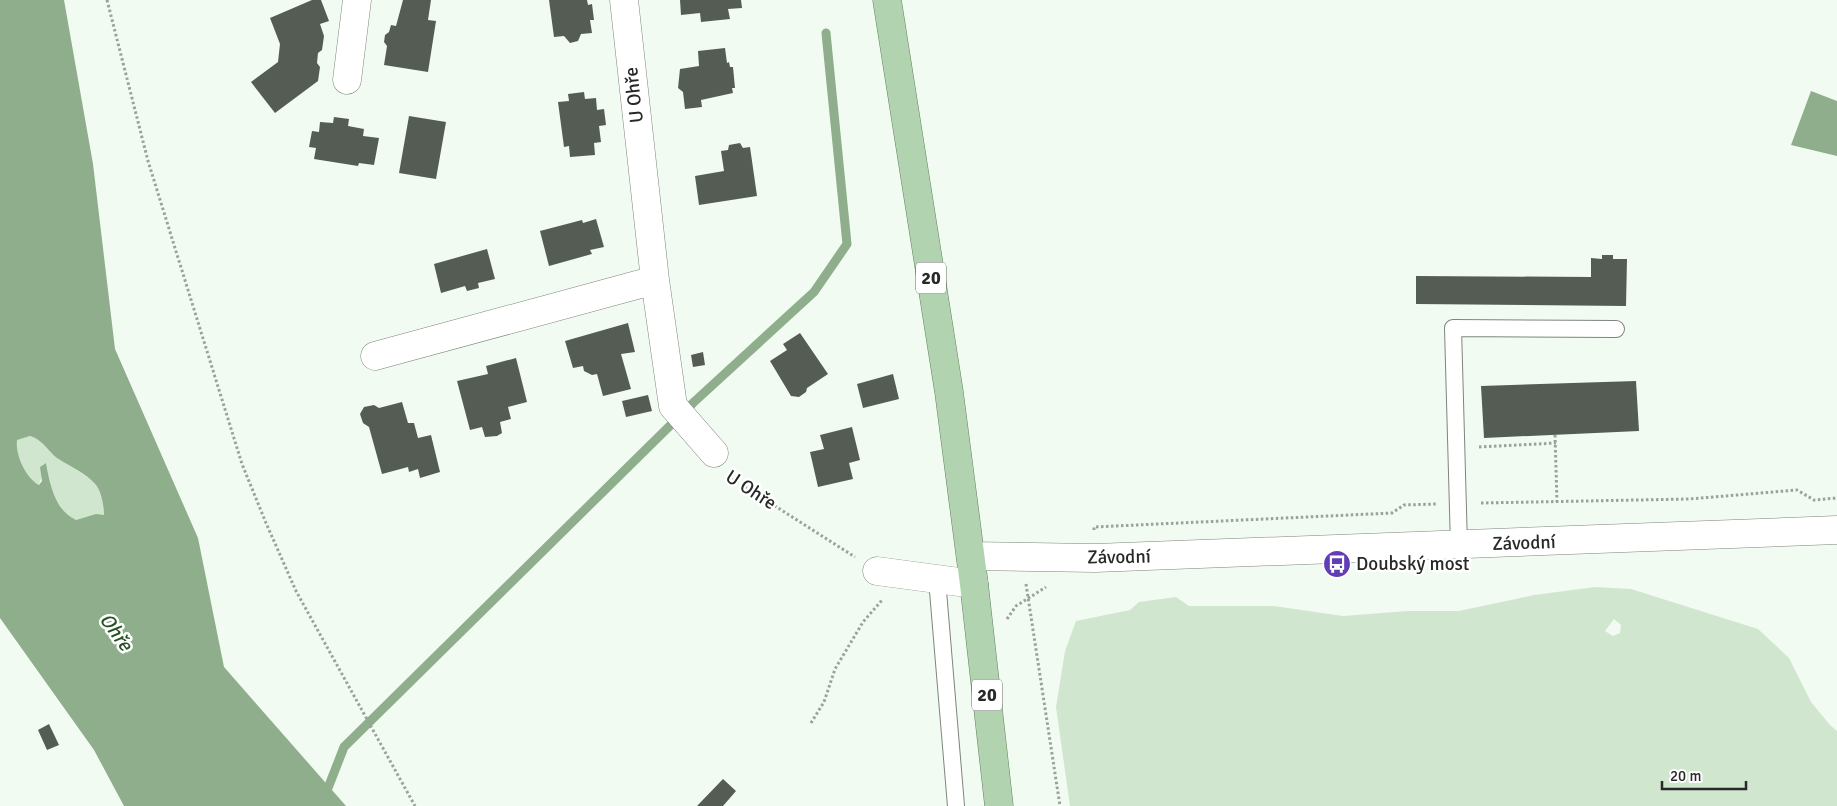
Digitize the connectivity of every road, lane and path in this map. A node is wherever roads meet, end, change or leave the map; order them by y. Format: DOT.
graph roads {
  1 [pos="107,0"];
  2 [pos="357,0"];
  3 [pos="624,0"];
  4 [pos="887,0"];
  5 [pos="347,80"];
  6 [pos="655,280"];
  7 [pos="1616,329"];
  8 [pos="375,356"];
  9 [pos="1555,435"];
  10 [pos="1556,444"];
  11 [pos="1456,448"];
  12 [pos="714,453"];
  13 [pos="1556,502"];
  14 [pos="1837,530"];
  15 [pos="1459,546"];
  16 [pos="971,556"];
  17 [pos="877,571"];
  18 [pos="905,575"];
  19 [pos="937,579"];
  20 [pos="974,584"];
  21 [pos="1028,596"];
  22 [pos="811,723"];
  23 [pos="415,806"];
  24 [pos="956,806"];
  25 [pos="999,806"];
  26 [pos="1060,806"];
  1 -- 23 [label="path"];
  2 -- 5 [label="street"];
  3 -- 6 [label="street, U Ohře"];
  4 -- 16 [label="main road, 20"];
  6 -- 8 [label="street"];
  6 -- 12 [label="street, U Ohře"];
  7 -- 11 [label="lane"];
  9 -- 10 [label="path"];
  10 -- 11 [label="path"];
  10 -- 13 [label="path"];
  11 -- 15 [label="lane"];
  12 -- 17 [label="path, U Ohře"];
  14 -- 15 [label="street, Závodní"];
  15 -- 16 [label="street, Závodní"];
  16 -- 20 [label="main road, 20"];
  17 -- 18 [label="street"];
  18 -- 19 [label="street"];
  18 -- 22 [label="path"];
  19 -- 20 [label="street"];
  19 -- 24 [label="lane"];
  20 -- 25 [label="main road, 20"];
  21 -- 26 [label="path"];
}
